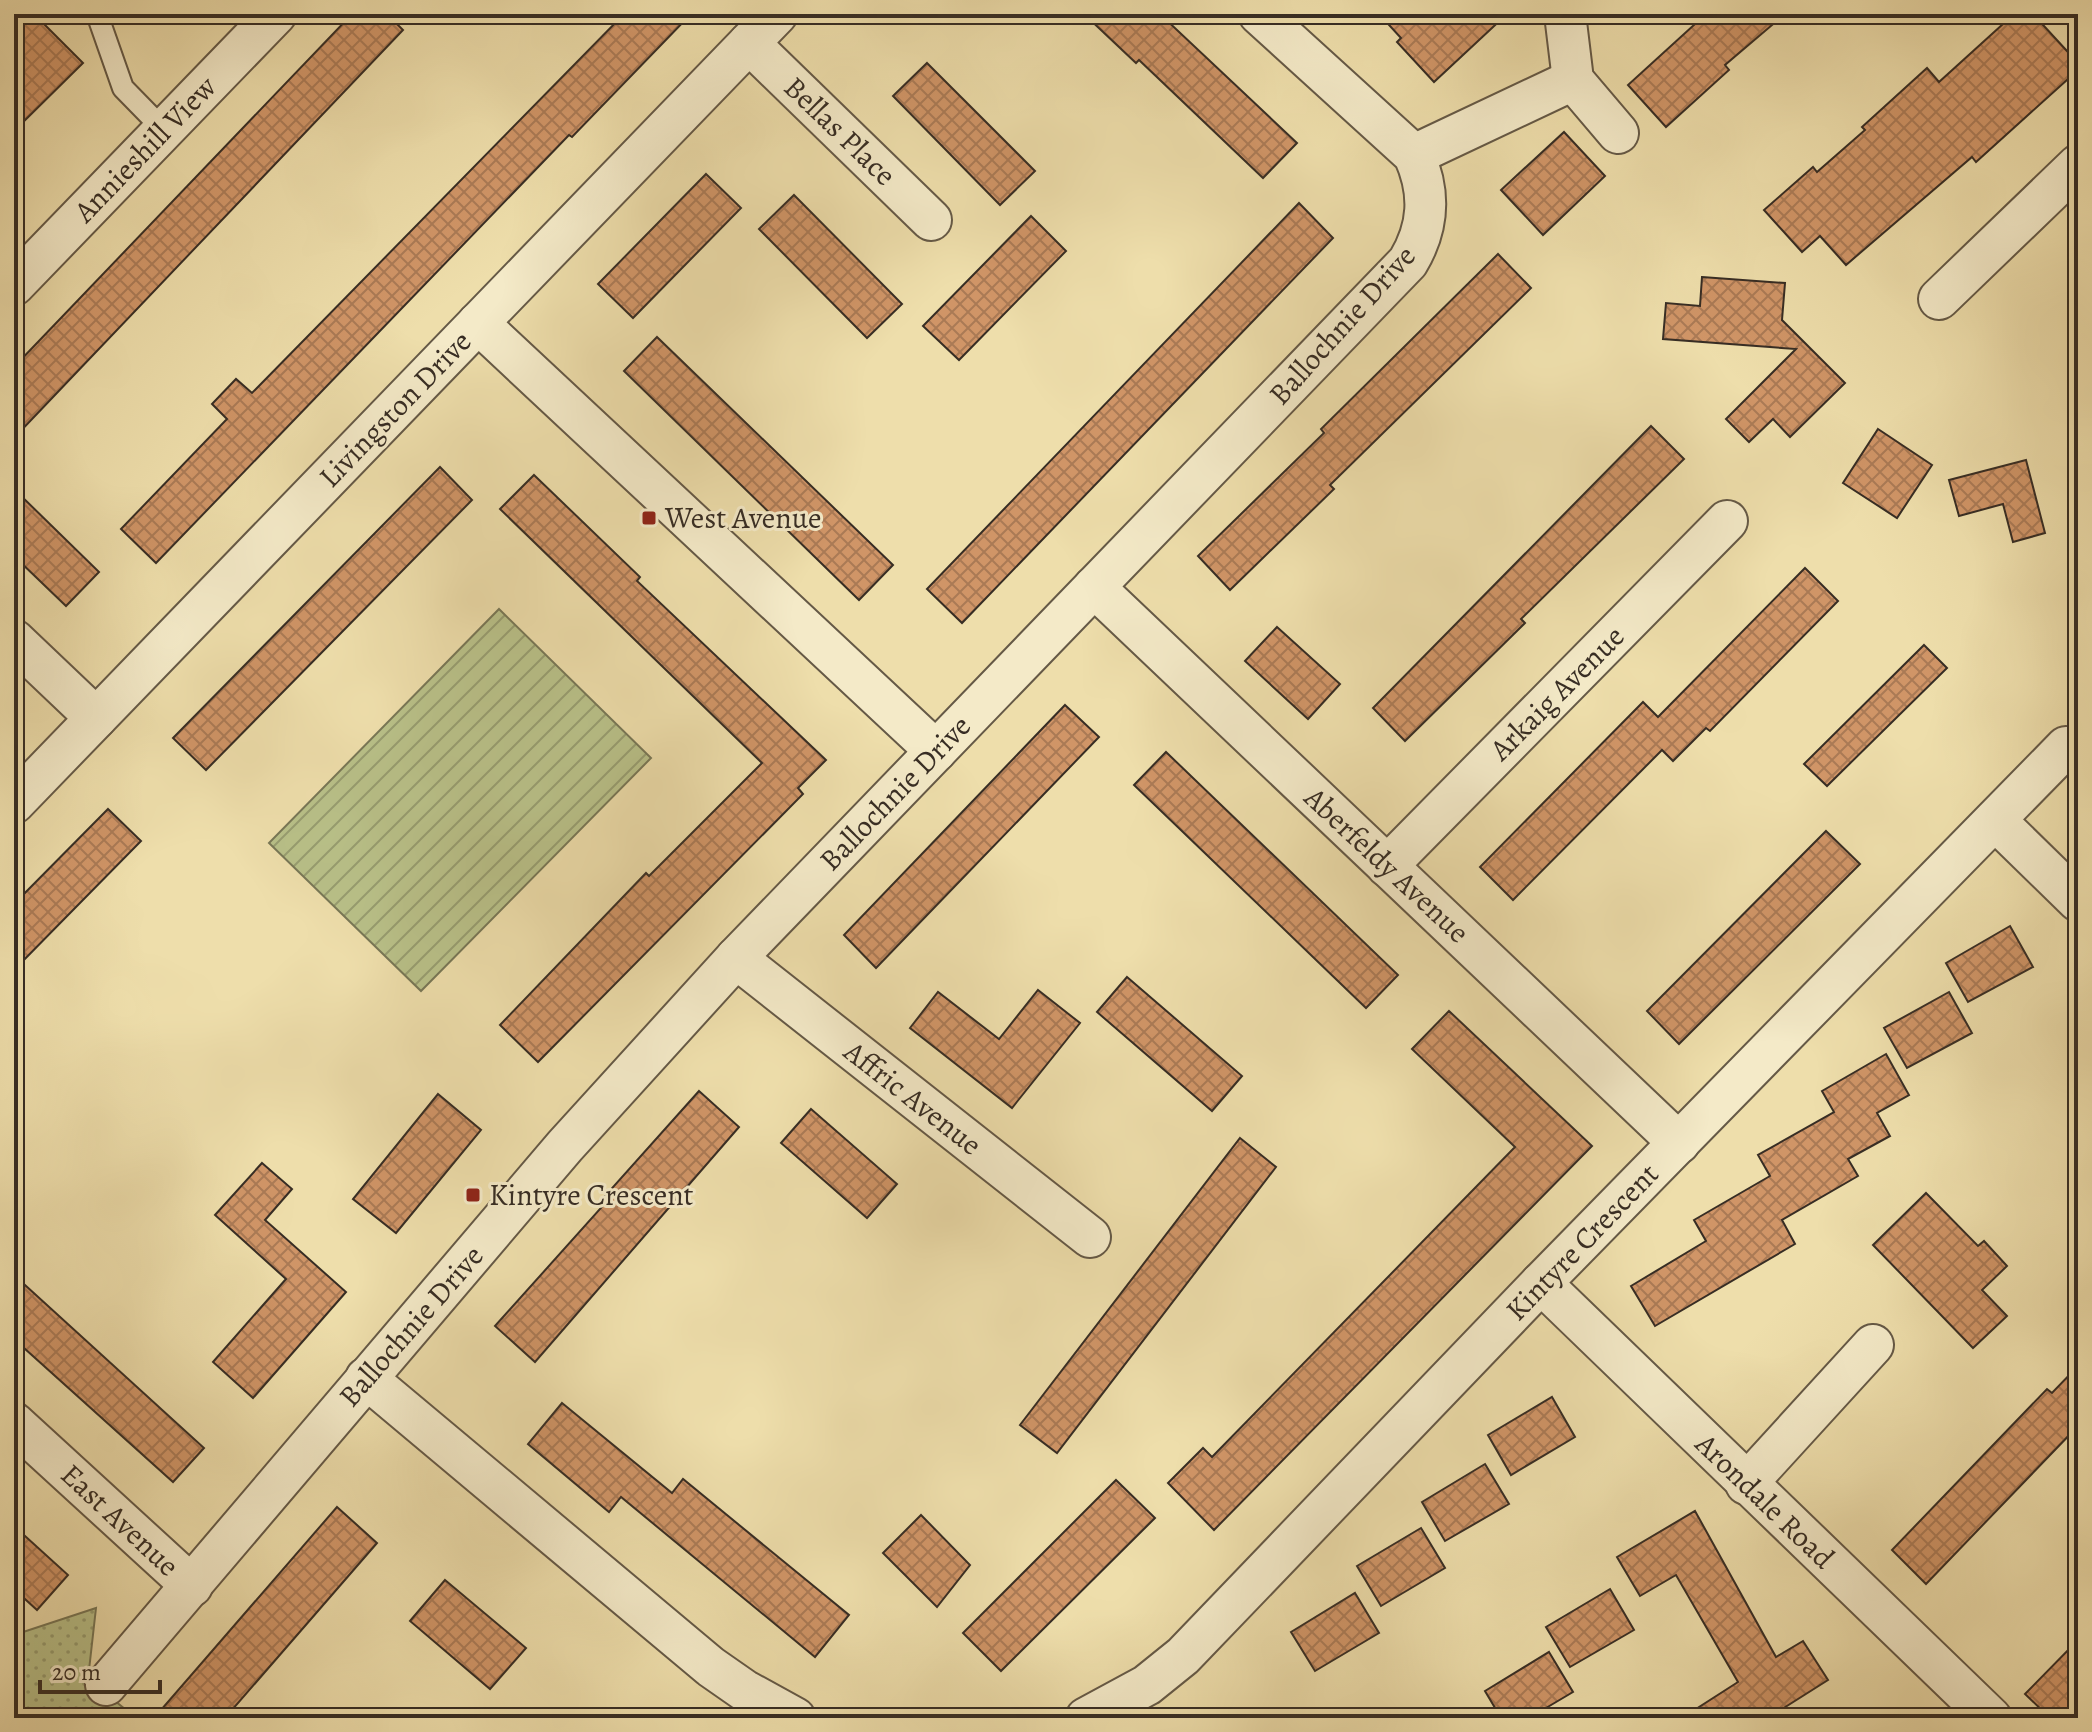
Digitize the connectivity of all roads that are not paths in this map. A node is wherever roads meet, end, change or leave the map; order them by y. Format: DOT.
graph roads {
  1 [pos="97,14"];
  2 [pos="276,14"];
  3 [pos="777,14"];
  4 [pos="1259,14"];
  5 [pos="1565,14"];
  6 [pos="749,43"];
  7 [pos="1573,80"];
  8 [pos="164,130"];
  9 [pos="1618,133"];
  10 [pos="1414,155"];
  11 [pos="2078,165"];
  12 [pos="931,220"];
  13 [pos="14,285"];
  14 [pos="1939,299"];
  15 [pos="478,323"];
  16 [pos="1727,521"];
  17 [pos="1094,587"];
  18 [pos="14,640"];
  19 [pos="96,718"];
  20 [pos="2066,747"];
  21 [pos="936,751"];
  22 [pos="14,803"];
  23 [pos="1995,820"];
  24 [pos="1387,866"];
  25 [pos="2078,901"];
  26 [pos="736,958"];
  27 [pos="1679,1143"];
  28 [pos="1090,1237"];
  29 [pos="1541,1283"];
  30 [pos="1873,1345"];
  31 [pos="366,1378"];
  32 [pos="14,1423"];
  33 [pos="1746,1484"];
  34 [pos="192,1586"];
  35 [pos="106,1685"];
  36 [pos="782,1716"];
  37 [pos="1086,1718"];
  38 [pos="1991,1718"];
  1 -- 8 [label="lane"];
  2 -- 8 [label="street, Annieshill View"];
  3 -- 6 [label="street, Livingston Drive"];
  4 -- 10 [label="street"];
  5 -- 7 [label="street"];
  6 -- 12 [label="street, Bellas Place"];
  6 -- 15 [label="street, Livingston Drive"];
  7 -- 9 [label="street"];
  7 -- 10 [label="street"];
  8 -- 13 [label="street, Annieshill View"];
  10 -- 17 [label="street, Ballochnie Drive"];
  11 -- 14 [label="street"];
  15 -- 19 [label="street, Livingston Drive"];
  15 -- 21 [label="street"];
  16 -- 24 [label="street, Arkaig Avenue"];
  17 -- 21 [label="street, Ballochnie Drive"];
  17 -- 24 [label="street, Aberfeldy Avenue"];
  18 -- 19 [label="street"];
  19 -- 22 [label="street, Livingston Drive"];
  20 -- 23 [label="street, Kintyre Crescent"];
  21 -- 26 [label="street, Ballochnie Drive"];
  23 -- 25 [label="street"];
  23 -- 27 [label="street, Kintyre Crescent"];
  24 -- 27 [label="street, Aberfeldy Avenue"];
  26 -- 28 [label="street, Affric Avenue"];
  26 -- 31 [label="street, Ballochnie Drive"];
  27 -- 29 [label="street, Kintyre Crescent"];
  29 -- 33 [label="street, Arondale Road"];
  29 -- 37 [label="street, Kintyre Crescent"];
  30 -- 33 [label="street"];
  31 -- 34 [label="street, Ballochnie Drive"];
  31 -- 36 [label="street"];
  32 -- 34 [label="street, East Avenue"];
  33 -- 38 [label="street, Arondale Road"];
  34 -- 35 [label="street, Ballochnie Drive"];
}
